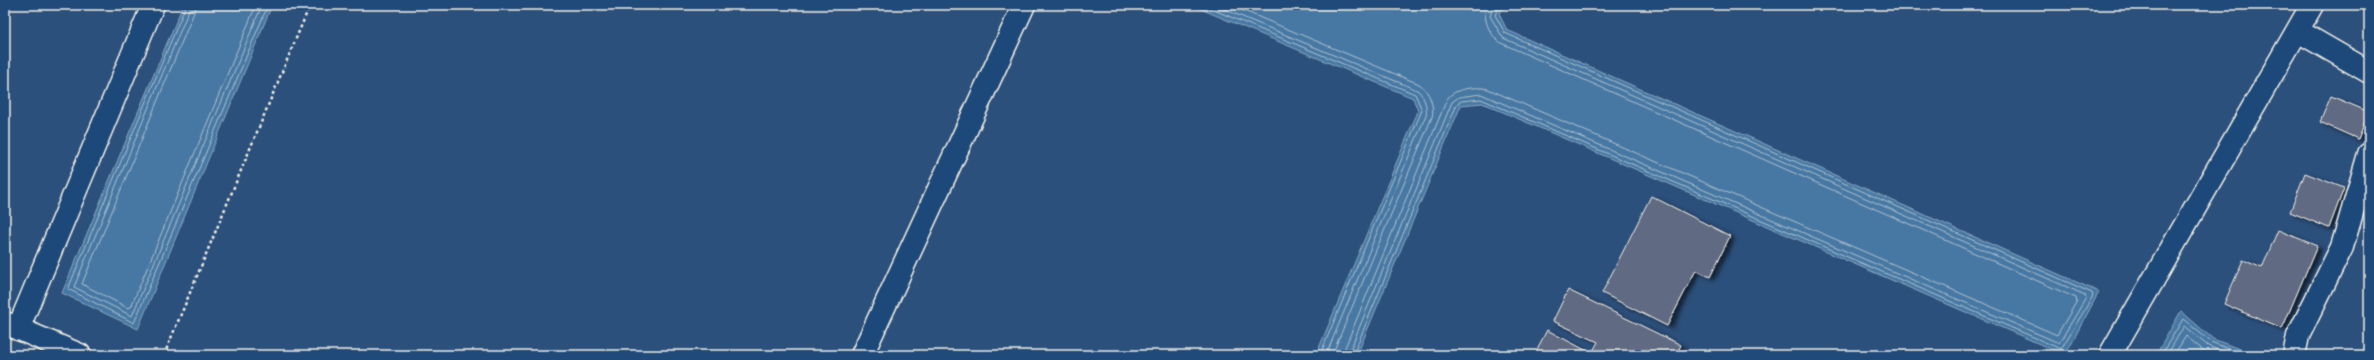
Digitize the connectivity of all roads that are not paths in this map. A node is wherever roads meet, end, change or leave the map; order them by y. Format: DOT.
graph roads {
  1 [pos="153,5"];
  2 [pos="1024,5"];
  3 [pos="2312,5"];
  4 [pos="2298,31"];
  5 [pos="2369,72"];
  6 [pos="2369,154"];
  7 [pos="11,326"];
  8 [pos="80,355"];
  9 [pos="862,355"];
  10 [pos="2110,355"];
  11 [pos="2294,355"];
  1 -- 7 [label="street"];
  2 -- 9 [label="street"];
  3 -- 4 [label="street"];
  4 -- 5 [label="street"];
  4 -- 10 [label="street"];
  6 -- 11 [label="street"];
  7 -- 8 [label="street"];
}
